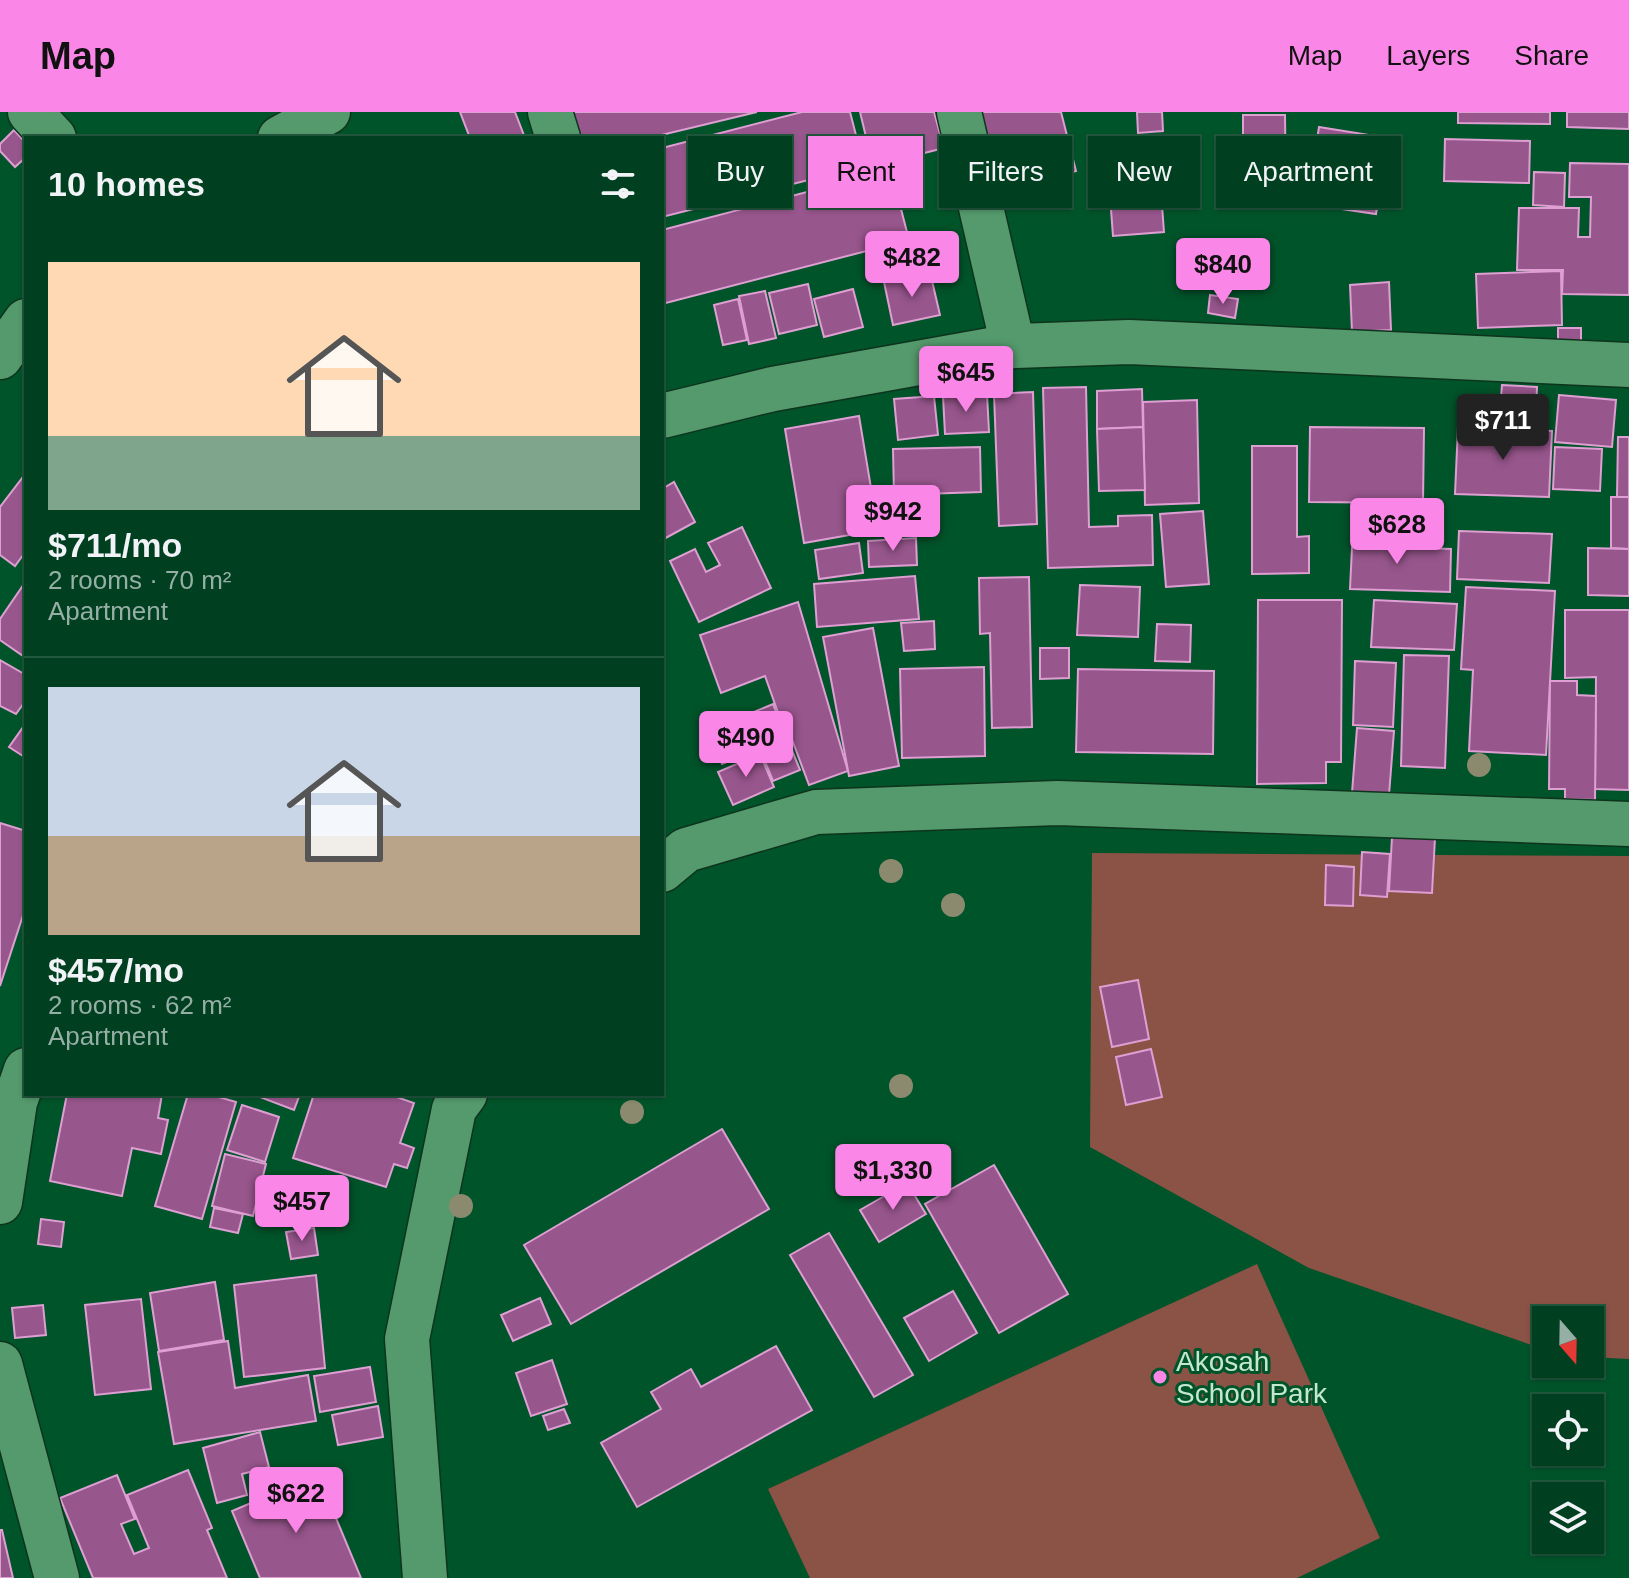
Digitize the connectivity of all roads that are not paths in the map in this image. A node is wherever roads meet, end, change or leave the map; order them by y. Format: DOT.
graph roads {
  1 [pos="30,112"];
  2 [pos="328,112"];
  3 [pos="550,112"];
  4 [pos="959,112"];
  5 [pos="52,136"];
  6 [pos="284,136"];
  7 [pos="557,136"];
  8 [pos="24,324"];
  9 [pos="1013,346"];
  10 [pos="0,357"];
  11 [pos="1629,365"];
  12 [pos="664,416"];
  13 [pos="1629,824"];
  14 [pos="664,868"];
  15 [pos="24,1076"];
  16 [pos="464,1096"];
  17 [pos="0,1202"];
  18 [pos="0,1364"];
  19 [pos="57,1578"];
  20 [pos="425,1578"];
  1 -- 5 [label="street"];
  2 -- 6 [label="street"];
  3 -- 7 [label="street"];
  4 -- 9 [label="street"];
  8 -- 10 [label="street"];
  9 -- 11 [label="street"];
  9 -- 12 [label="street"];
  13 -- 14 [label="street"];
  15 -- 17 [label="street"];
  16 -- 20 [label="street"];
  18 -- 19 [label="street"];
}
